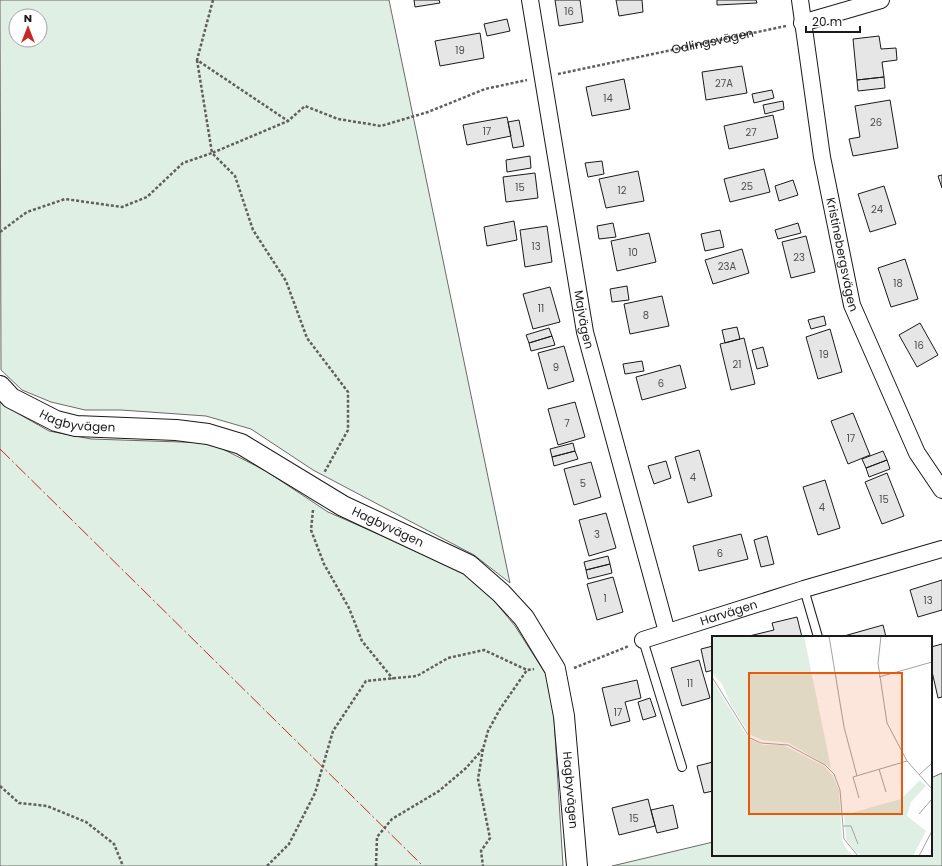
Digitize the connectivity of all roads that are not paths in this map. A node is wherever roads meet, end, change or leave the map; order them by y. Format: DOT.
graph roads {
  1 [pos="530,0"];
  2 [pos="800,0"];
  3 [pos="881,0"];
  4 [pos="802,23"];
  5 [pos="0,386"];
  6 [pos="942,490"];
  7 [pos="942,549"];
  8 [pos="804,589"];
  9 [pos="667,632"];
  10 [pos="818,636"];
  11 [pos="643,640"];
  12 [pos="682,767"];
  13 [pos="577,866"];
  1 -- 9 [label="street, Majvägen"];
  2 -- 4 [label="street, Kristinebergsvägen"];
  3 -- 4 [label="street"];
  4 -- 6 [label="street, Kristinebergsvägen"];
  5 -- 13 [label="street, Hagbyvägen"];
  7 -- 8 [label="street, Harvägen"];
  8 -- 9 [label="street, Harvägen"];
  8 -- 10 [label="lane"];
  9 -- 11 [label="street, Harvägen"];
  11 -- 12 [label="lane"];
}
